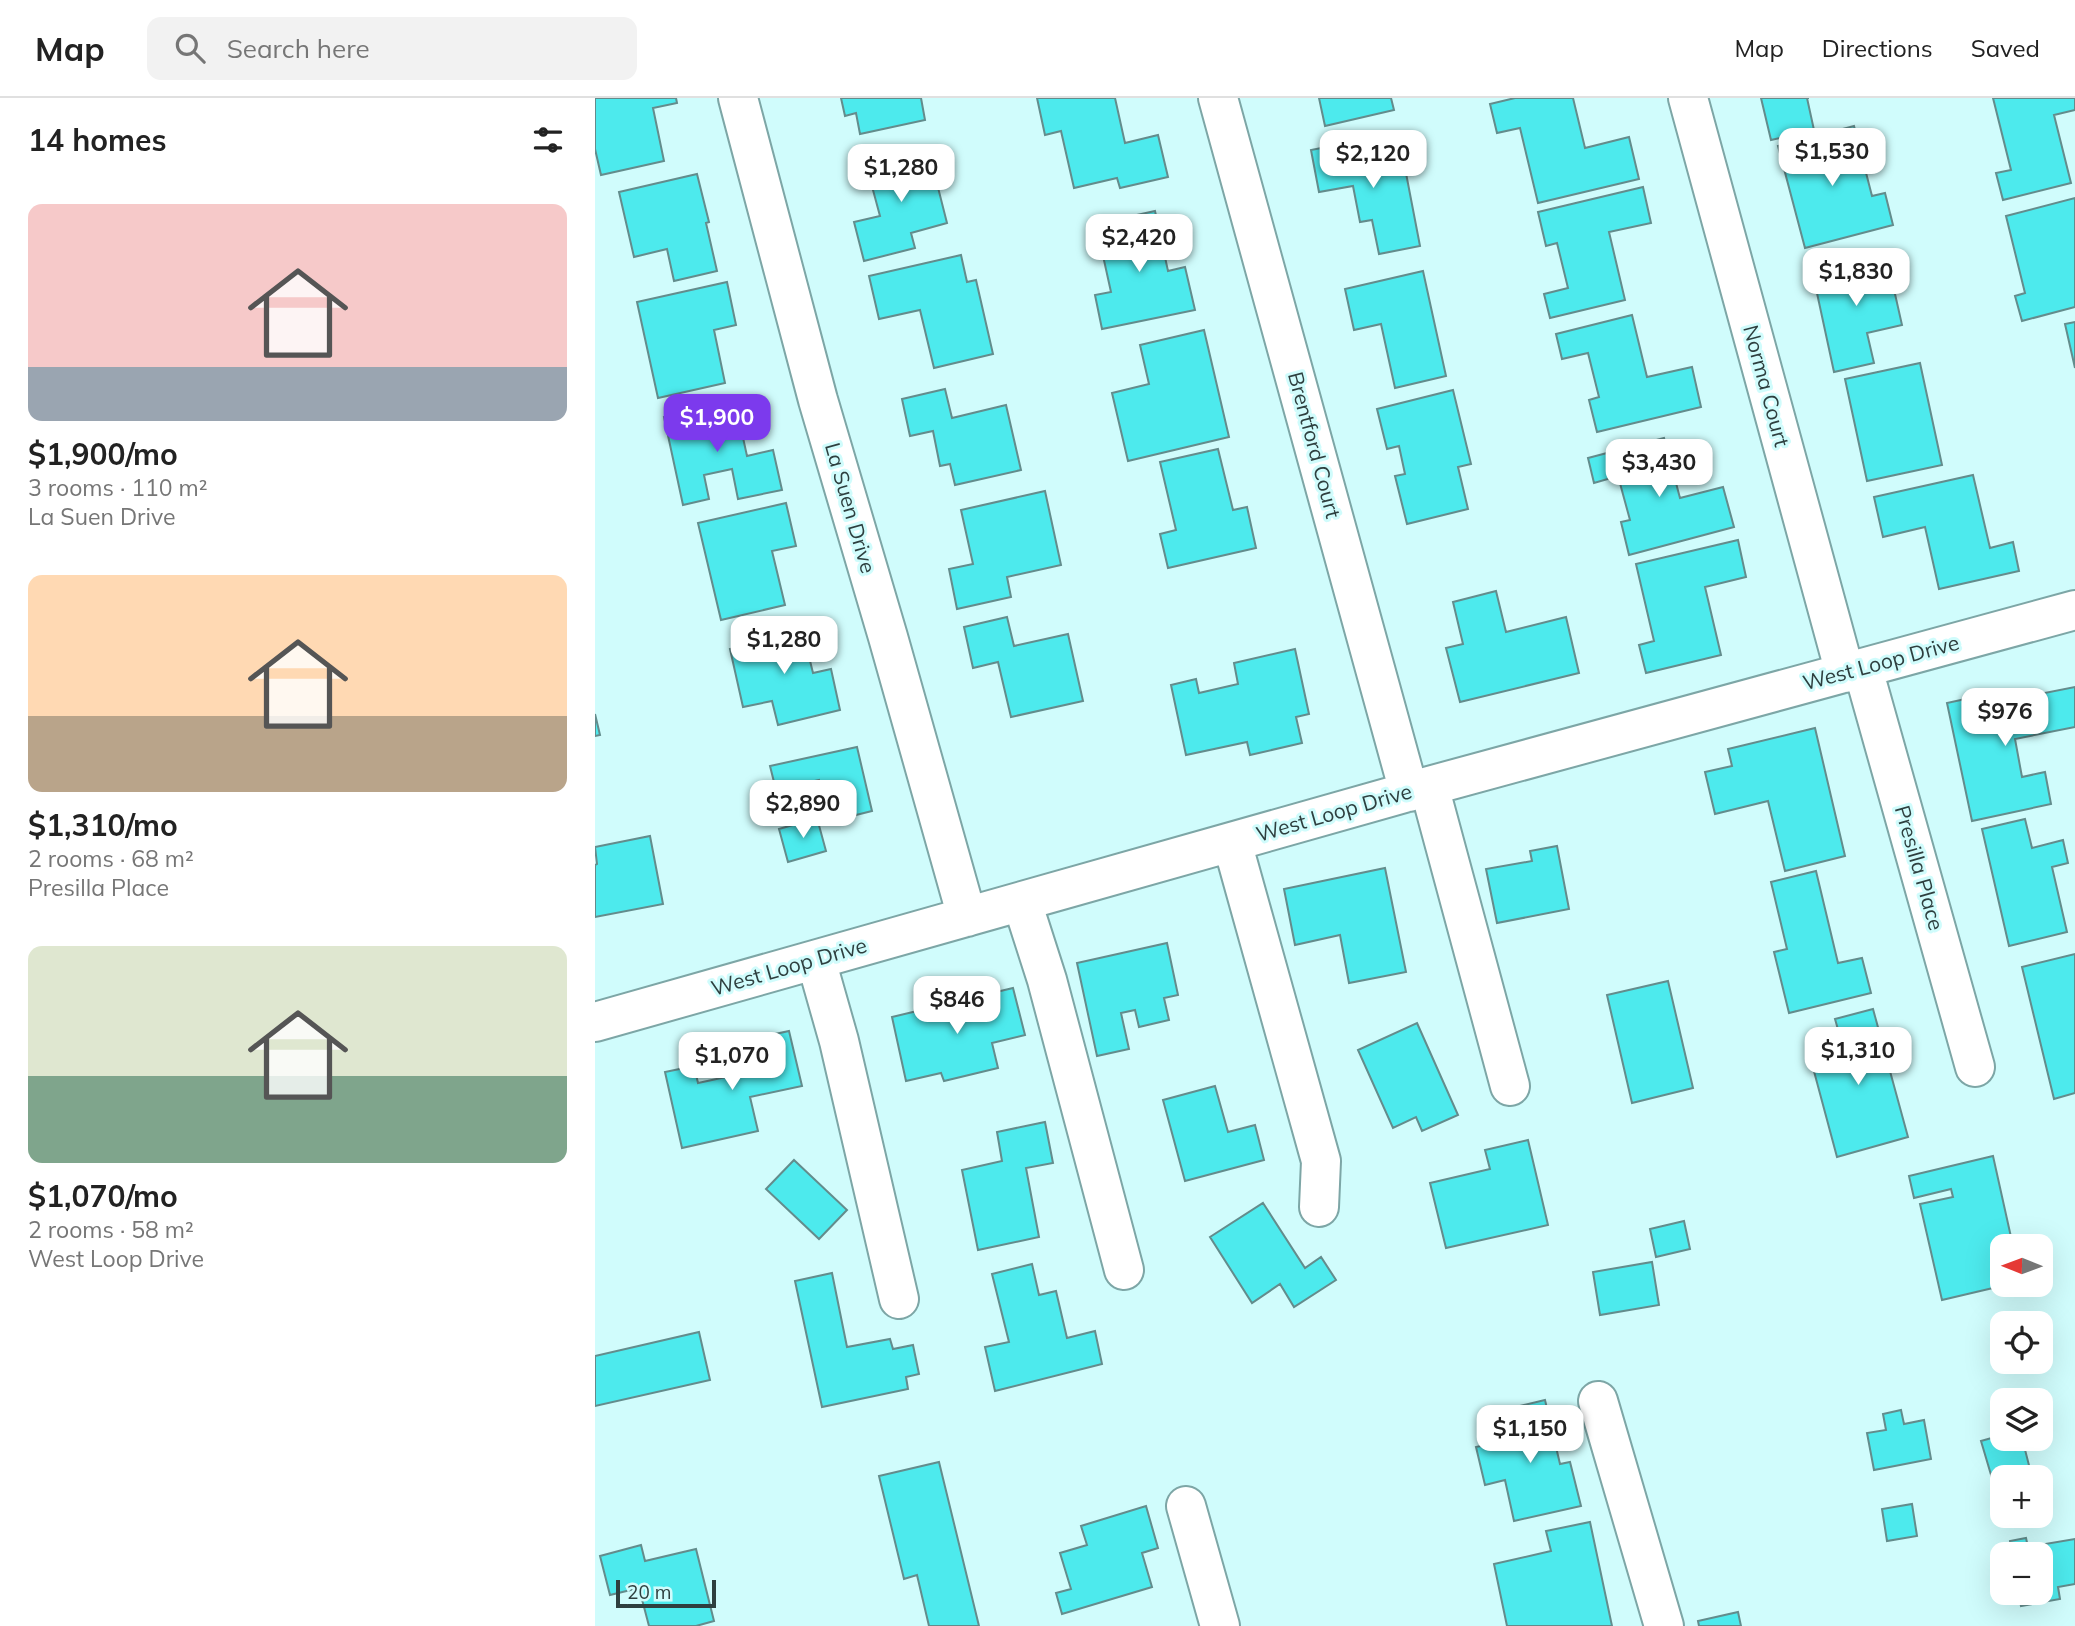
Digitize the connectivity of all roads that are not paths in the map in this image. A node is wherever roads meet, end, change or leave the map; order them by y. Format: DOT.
graph roads {
  1 [pos="738,98"];
  2 [pos="1218,98"];
  3 [pos="1688,98"];
  4 [pos="2075,610"];
  5 [pos="1854,671"];
  6 [pos="1419,789"];
  7 [pos="1232,842"];
  8 [pos="1022,902"];
  9 [pos="967,917"];
  10 [pos="816,960"];
  11 [pos="595,1022"];
  12 [pos="1975,1067"];
  13 [pos="1510,1086"];
  14 [pos="1319,1207"];
  15 [pos="1124,1269"];
  16 [pos="899,1299"];
  17 [pos="1598,1401"];
  18 [pos="1186,1507"];
  19 [pos="1220,1626"];
  20 [pos="1664,1626"];
  1 -- 9 [label="street, La Suen Drive"];
  2 -- 6 [label="street, Brentford Court"];
  3 -- 5 [label="street, Norma Court"];
  4 -- 5 [label="street, West Loop Drive"];
  5 -- 6 [label="street, West Loop Drive"];
  5 -- 12 [label="street, Presilla Place"];
  6 -- 7 [label="street, West Loop Drive"];
  6 -- 13 [label="street, Brentford Court"];
  7 -- 8 [label="street, West Loop Drive"];
  7 -- 14 [label="street"];
  8 -- 9 [label="street, West Loop Drive"];
  8 -- 15 [label="street"];
  9 -- 10 [label="street, West Loop Drive"];
  10 -- 11 [label="street, West Loop Drive"];
  10 -- 16 [label="street"];
  17 -- 20 [label="street"];
  18 -- 19 [label="street"];
}
